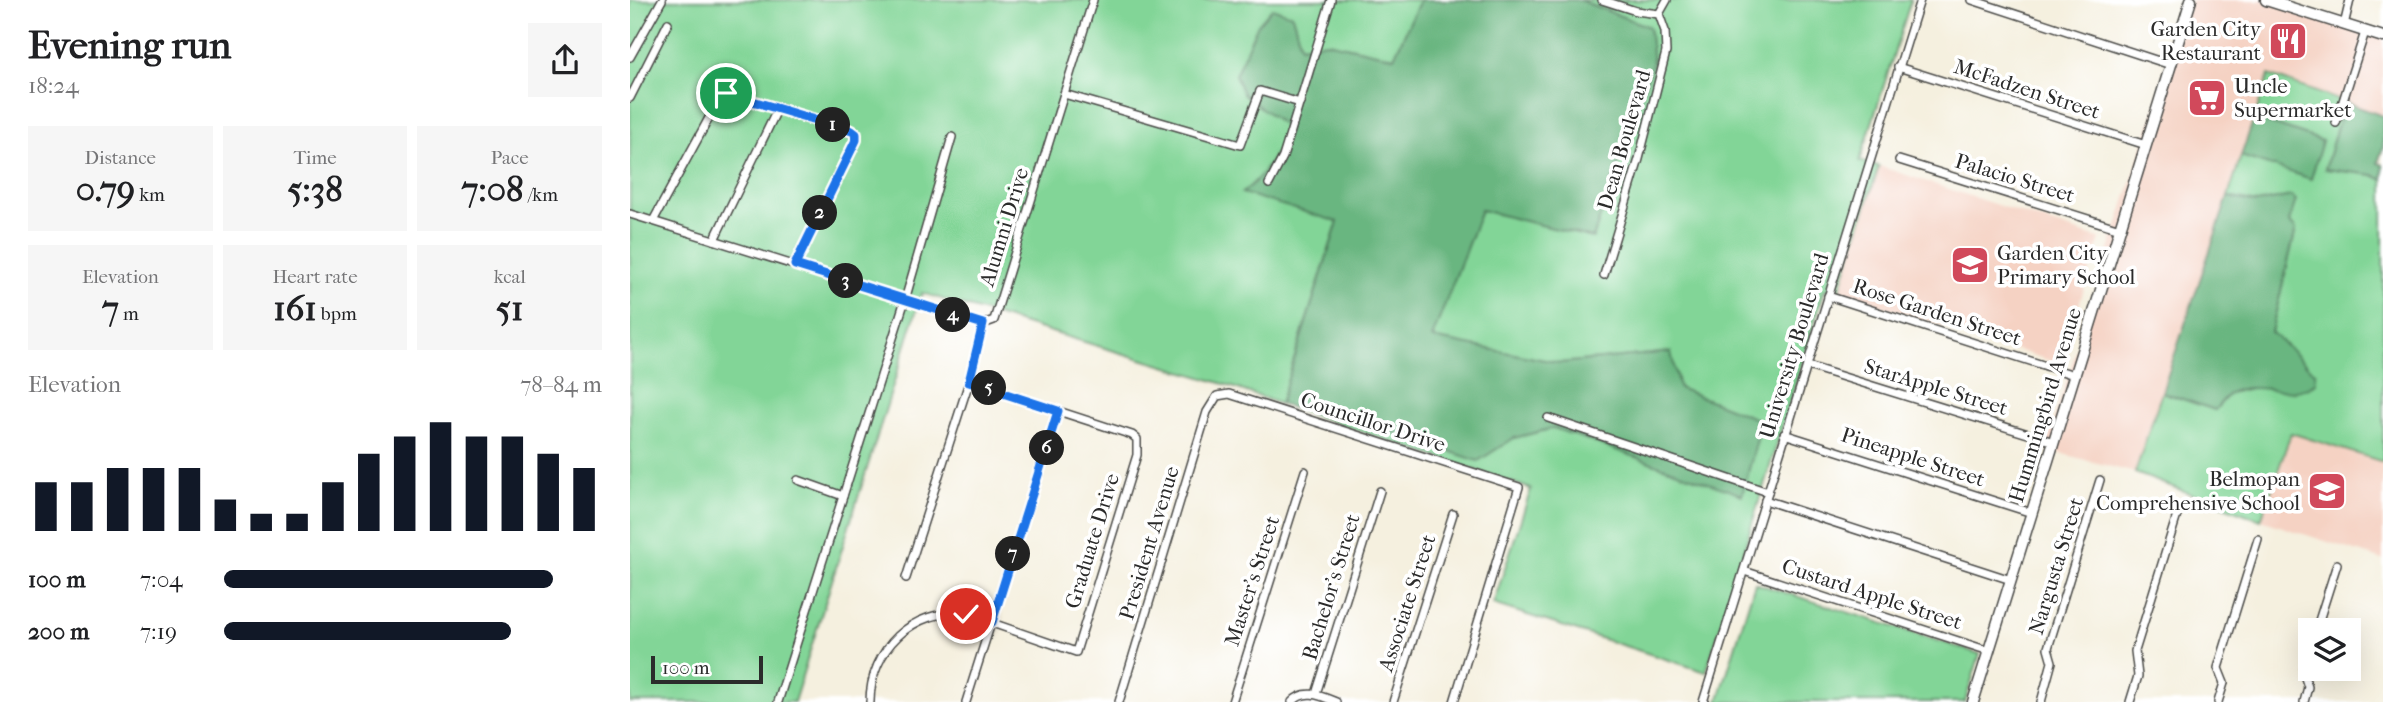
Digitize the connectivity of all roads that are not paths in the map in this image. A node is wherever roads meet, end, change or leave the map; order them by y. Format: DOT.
graph roads {
  1 [pos="662,0"];
  2 [pos="1093,0"];
  3 [pos="1331,0"];
  4 [pos="1602,0"];
  5 [pos="1667,0"];
  6 [pos="1920,0"];
  7 [pos="1972,0"];
  8 [pos="2191,0"];
  9 [pos="2266,0"];
  10 [pos="2350,0"];
  11 [pos="1659,14"];
  12 [pos="668,23"];
  13 [pos="2344,25"];
  14 [pos="2365,32"];
  15 [pos="2383,37"];
  16 [pos="630,57"];
  17 [pos="2171,65"];
  18 [pos="1898,67"];
  19 [pos="1064,94"];
  20 [pos="630,98"];
  21 [pos="1300,103"];
  22 [pos="778,108"];
  23 [pos="2336,123"];
  24 [pos="952,137"];
  25 [pos="2146,145"];
  26 [pos="1899,160"];
  27 [pos="1269,184"];
  28 [pos="630,214"];
  29 [pos="653,221"];
  30 [pos="2120,229"];
  31 [pos="715,240"];
  32 [pos="795,265"];
  33 [pos="1604,275"];
  34 [pos="1828,296"];
  35 [pos="905,300"];
  36 [pos="983,324"];
  37 [pos="1808,366"];
  38 [pos="2074,375"];
  39 [pos="969,382"];
  40 [pos="1217,396"];
  41 [pos="1058,411"];
  42 [pos="1548,418"];
  43 [pos="1784,434"];
  44 [pos="2054,442"];
  45 [pos="1305,471"];
  46 [pos="798,480"];
  47 [pos="2100,480"];
  48 [pos="1380,491"];
  49 [pos="843,496"];
  50 [pos="1767,496"];
  51 [pos="2178,512"];
  52 [pos="2032,513"];
  53 [pos="1453,514"];
  54 [pos="2258,540"];
  55 [pos="2337,564"];
  56 [pos="1744,571"];
  57 [pos="906,578"];
  58 [pos="2011,580"];
  59 [pos="2320,618"];
  60 [pos="992,622"];
  61 [pos="1989,651"];
  62 [pos="2306,681"];
  63 [pos="1316,694"];
  64 [pos="778,702"];
  65 [pos="870,702"];
  66 [pos="966,702"];
  67 [pos="1119,702"];
  68 [pos="1232,702"];
  69 [pos="1292,702"];
  70 [pos="1336,702"];
  71 [pos="1393,702"];
  72 [pos="1454,702"];
  73 [pos="1703,702"];
  74 [pos="1973,702"];
  75 [pos="2041,702"];
  76 [pos="2130,702"];
  77 [pos="2218,702"];
  78 [pos="2304,702"];
  1 -- 16 [label="street"];
  2 -- 19 [label="street, Alumni Drive"];
  3 -- 21 [label="street"];
  4 -- 11 [label="street"];
  5 -- 11 [label="street"];
  6 -- 18 [label="street, University Boulevard"];
  7 -- 17 [label="street"];
  8 -- 17 [label="street, Hummingbird Avenue"];
  9 -- 13 [label="street"];
  10 -- 13 [label="street"];
  11 -- 33 [label="street, Dean Boulevard"];
  12 -- 20 [label="street"];
  13 -- 14 [label="street"];
  14 -- 15 [label="street"];
  14 -- 23 [label="street"];
  17 -- 25 [label="street, Hummingbird Avenue"];
  18 -- 25 [label="street, McFadzen Street"];
  18 -- 34 [label="street, University Boulevard"];
  19 -- 21 [label="street"];
  19 -- 36 [label="street, Alumni Drive"];
  21 -- 27 [label="street"];
  22 -- 29 [label="street"];
  22 -- 31 [label="street"];
  22 -- 32 [label="street"];
  24 -- 35 [label="street"];
  25 -- 30 [label="street, Hummingbird Avenue"];
  26 -- 30 [label="street, Palacio Street"];
  28 -- 29 [label="street"];
  29 -- 31 [label="street"];
  30 -- 38 [label="street, Hummingbird Avenue"];
  31 -- 32 [label="street"];
  32 -- 35 [label="street"];
  34 -- 37 [label="street, University Boulevard"];
  34 -- 38 [label="street, Rose Garden Street"];
  35 -- 36 [label="street"];
  35 -- 49 [label="street"];
  36 -- 39 [label="street, Alumni Drive"];
  37 -- 43 [label="street, University Boulevard"];
  37 -- 44 [label="street, StarApple Street"];
  38 -- 44 [label="street, Hummingbird Avenue"];
  39 -- 41 [label="street"];
  39 -- 57 [label="street, Alumni Drive"];
  40 -- 67 [label="street, President Avenue"];
  40 -- 72 [label="street, Councillor Drive"];
  41 -- 60 [label="street"];
  41 -- 60 [label="street, Graduate Drive"];
  42 -- 50 [label="street"];
  43 -- 50 [label="street, University Boulevard"];
  43 -- 52 [label="street, Pineapple Street"];
  44 -- 52 [label="street, Hummingbird Avenue"];
  45 -- 68 [label="street, Master's Street"];
  46 -- 49 [label="street"];
  47 -- 75 [label="street, Nargusta Street"];
  48 -- 63 [label="street, Bachelor's Street"];
  49 -- 64 [label="street"];
  50 -- 56 [label="street, University Boulevard"];
  50 -- 58 [label="street"];
  51 -- 76 [label="street"];
  52 -- 58 [label="street, Hummingbird Avenue"];
  53 -- 71 [label="street, Associate Street"];
  54 -- 77 [label="street"];
  55 -- 59 [label="street"];
  56 -- 61 [label="street, Custard Apple Street"];
  56 -- 73 [label="street, University Boulevard"];
  58 -- 61 [label="street, Hummingbird Avenue"];
  60 -- 65 [label="street"];
  60 -- 66 [label="street"];
  61 -- 74 [label="street, Hummingbird Avenue"];
  62 -- 78 [label="street"];
  63 -- 69 [label="street"];
  63 -- 70 [label="street"];
}
